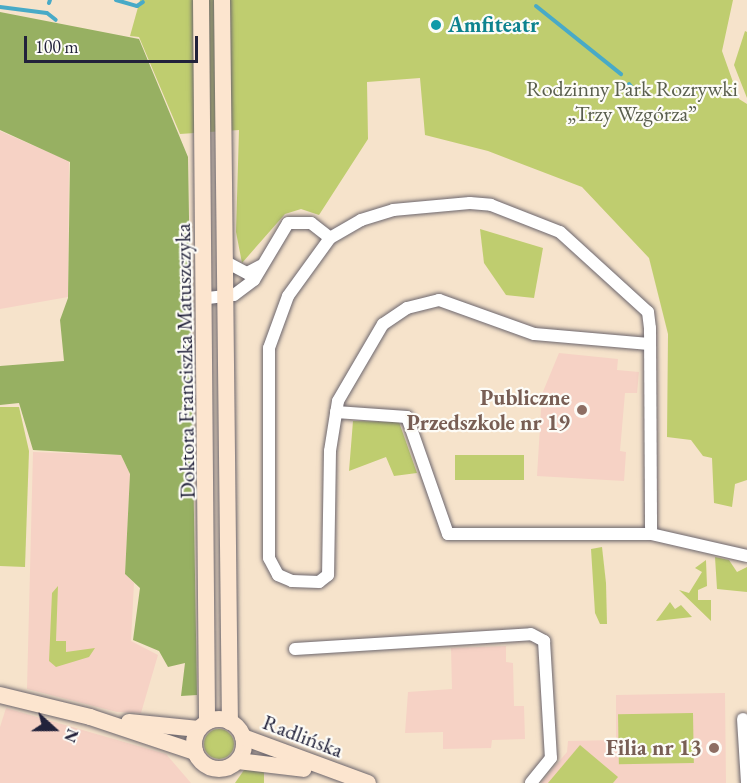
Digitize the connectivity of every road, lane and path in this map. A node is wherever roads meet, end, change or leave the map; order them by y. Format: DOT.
graph roads {
  1 [pos="201,0"];
  2 [pos="222,0"];
  3 [pos="330,238"];
  4 [pos="226,262"];
  5 [pos="262,262"];
  6 [pos="226,296"];
  7 [pos="207,298"];
  8 [pos="649,344"];
  9 [pos="336,412"];
  10 [pos="651,534"];
  11 [pos="747,556"];
  12 [pos="295,649"];
  13 [pos="0,695"];
  14 [pos="90,717"];
  15 [pos="743,719"];
  16 [pos="230,722"];
  17 [pos="203,726"];
  18 [pos="243,737"];
  19 [pos="195,752"];
  20 [pos="232,770"];
  21 [pos="747,772"];
  22 [pos="207,775"];
  23 [pos="347,776"];
  24 [pos="368,783"];
  25 [pos="531,783"];
  26 [pos="747,783"];
  1 -- 7 [label="main road, Doktora Franciszka Matuszczyka"];
  2 -- 4 [label="main road, Doktora Franciszka Matuszczyka"];
  3 -- 5 [label="street"];
  3 -- 8 [label="street"];
  3 -- 9 [label="street"];
  4 -- 5 [label="street"];
  4 -- 6 [label="main road, Doktora Franciszka Matuszczyka"];
  5 -- 6 [label="street"];
  6 -- 7 [label="street"];
  6 -- 16 [label="main road, Doktora Franciszka Matuszczyka"];
  7 -- 17 [label="main road, Doktora Franciszka Matuszczyka"];
  8 -- 9 [label="street"];
  8 -- 10 [label="street"];
  9 -- 10 [label="street"];
  10 -- 11 [label="street"];
  12 -- 25 [label="street"];
  13 -- 14 [label="main road"];
  14 -- 17 [label="main road"];
  14 -- 19 [label="main road"];
  15 -- 21 [label="street"];
  16 -- 17 [label="main road"];
  16 -- 18 [label="main road"];
  17 -- 19 [label="main road"];
  18 -- 20 [label="main road"];
  18 -- 23 [label="main road, Radlińska"];
  19 -- 22 [label="main road"];
  20 -- 22 [label="main road"];
  20 -- 23 [label="main road, Radlińska"];
  21 -- 26 [label="street"];
  23 -- 24 [label="main road, Radlińska"];
}
